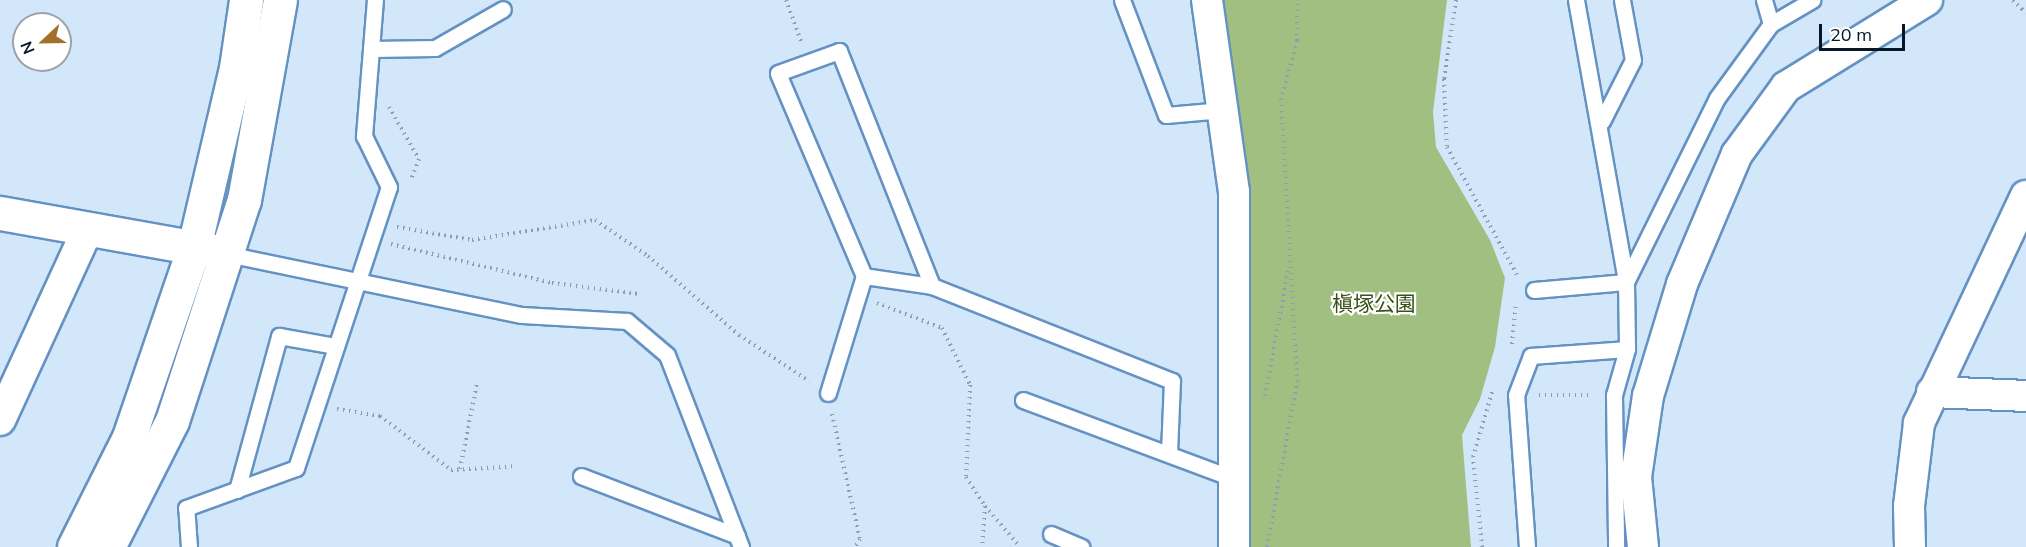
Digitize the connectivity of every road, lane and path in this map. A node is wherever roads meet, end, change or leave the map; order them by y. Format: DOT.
graph roads {
  1 [pos="246,0"];
  2 [pos="280,0"];
  3 [pos="375,0"];
  4 [pos="786,0"];
  5 [pos="1122,0"];
  6 [pos="1207,0"];
  7 [pos="1297,0"];
  8 [pos="1456,0"];
  9 [pos="1576,0"];
  10 [pos="1622,0"];
  11 [pos="1764,0"];
  12 [pos="1812,0"];
  13 [pos="2013,0"];
  14 [pos="1908,4"];
  15 [pos="503,9"];
  16 [pos="2026,13"];
  17 [pos="1771,24"];
  18 [pos="371,49"];
  19 [pos="808,62"];
  20 [pos="388,96"];
  21 [pos="1223,110"];
  22 [pos="1602,121"];
  23 [pos="406,193"];
  24 [pos="2024,210"];
  25 [pos="0,213"];
  26 [pos="398,215"];
  27 [pos="88,228"];
  28 [pos="370,239"];
  29 [pos="194,246"];
  30 [pos="227,254"];
  31 [pos="1289,264"];
  32 [pos="864,276"];
  33 [pos="356,280"];
  34 [pos="1517,281"];
  35 [pos="1626,282"];
  36 [pos="932,286"];
  37 [pos="1534,290"];
  38 [pos="1518,292"];
  39 [pos="640,294"];
  40 [pos="859,296"];
  41 [pos="336,346"];
  42 [pos="1627,349"];
  43 [pos="1508,353"];
  44 [pos="1496,382"];
  45 [pos="477,383"];
  46 [pos="1932,392"];
  47 [pos="828,393"];
  48 [pos="1516,395"];
  49 [pos="1614,395"];
  50 [pos="2026,396"];
  51 [pos="1023,400"];
  52 [pos="1488,401"];
  53 [pos="1261,404"];
  54 [pos="317,405"];
  55 [pos="1,417"];
  56 [pos="1169,452"];
  57 [pos="516,466"];
  58 [pos="460,469"];
  59 [pos="581,476"];
  60 [pos="1232,478"];
  61 [pos="237,490"];
  62 [pos="985,506"];
  63 [pos="1051,534"];
  64 [pos="739,542"];
  65 [pos="1628,543"];
  66 [pos="74,547"];
  67 [pos="108,547"];
  68 [pos="189,547"];
  69 [pos="855,547"];
  70 [pos="982,547"];
  71 [pos="1020,547"];
  72 [pos="1081,547"];
  73 [pos="1234,547"];
  74 [pos="1267,547"];
  75 [pos="1482,547"];
  76 [pos="1527,547"];
  77 [pos="1910,547"];
  1 -- 29 [label="street"];
  2 -- 30 [label="street"];
  3 -- 18 [label="lane"];
  4 -- 19 [label="path"];
  5 -- 21 [label="lane"];
  6 -- 21 [label="street"];
  7 -- 31 [label="path"];
  8 -- 34 [label="path"];
  9 -- 22 [label="lane"];
  10 -- 22 [label="lane"];
  11 -- 17 [label="lane"];
  12 -- 17 [label="lane"];
  13 -- 16 [label="path"];
  14 -- 65 [label="street"];
  15 -- 18 [label="lane"];
  17 -- 35 [label="lane"];
  18 -- 28 [label="lane"];
  19 -- 32 [label="lane"];
  19 -- 36 [label="lane"];
  20 -- 23 [label="path"];
  21 -- 60 [label="street"];
  22 -- 35 [label="lane"];
  24 -- 46 [label="street"];
  25 -- 27 [label="street"];
  26 -- 47 [label="path"];
  27 -- 29 [label="street"];
  27 -- 55 [label="street"];
  28 -- 33 [label="lane"];
  28 -- 39 [label="path"];
  29 -- 30 [label="street"];
  29 -- 66 [label="street"];
  30 -- 33 [label="lane"];
  30 -- 67 [label="street"];
  31 -- 53 [label="path"];
  31 -- 74 [label="path"];
  32 -- 36 [label="lane"];
  32 -- 40 [label="lane"];
  33 -- 41 [label="lane"];
  33 -- 64 [label="lane"];
  35 -- 37 [label="lane"];
  35 -- 42 [label="lane"];
  36 -- 56 [label="lane"];
  38 -- 43 [label="path"];
  40 -- 47 [label="lane"];
  40 -- 62 [label="path"];
  41 -- 54 [label="lane"];
  41 -- 61 [label="lane"];
  42 -- 48 [label="lane"];
  42 -- 49 [label="lane"];
  44 -- 52 [label="path"];
  45 -- 58 [label="path"];
  46 -- 50 [label="street"];
  46 -- 77 [label="street"];
  47 -- 69 [label="path"];
  48 -- 49 [label="path"];
  48 -- 52 [label="path"];
  48 -- 76 [label="lane"];
  49 -- 65 [label="lane"];
  51 -- 56 [label="lane"];
  52 -- 75 [label="path"];
  54 -- 58 [label="path"];
  54 -- 61 [label="lane"];
  56 -- 60 [label="lane"];
  57 -- 58 [label="path"];
  59 -- 64 [label="lane"];
  60 -- 73 [label="street"];
  61 -- 68 [label="lane"];
  62 -- 70 [label="path"];
  62 -- 71 [label="path"];
  63 -- 72 [label="lane"];
}
